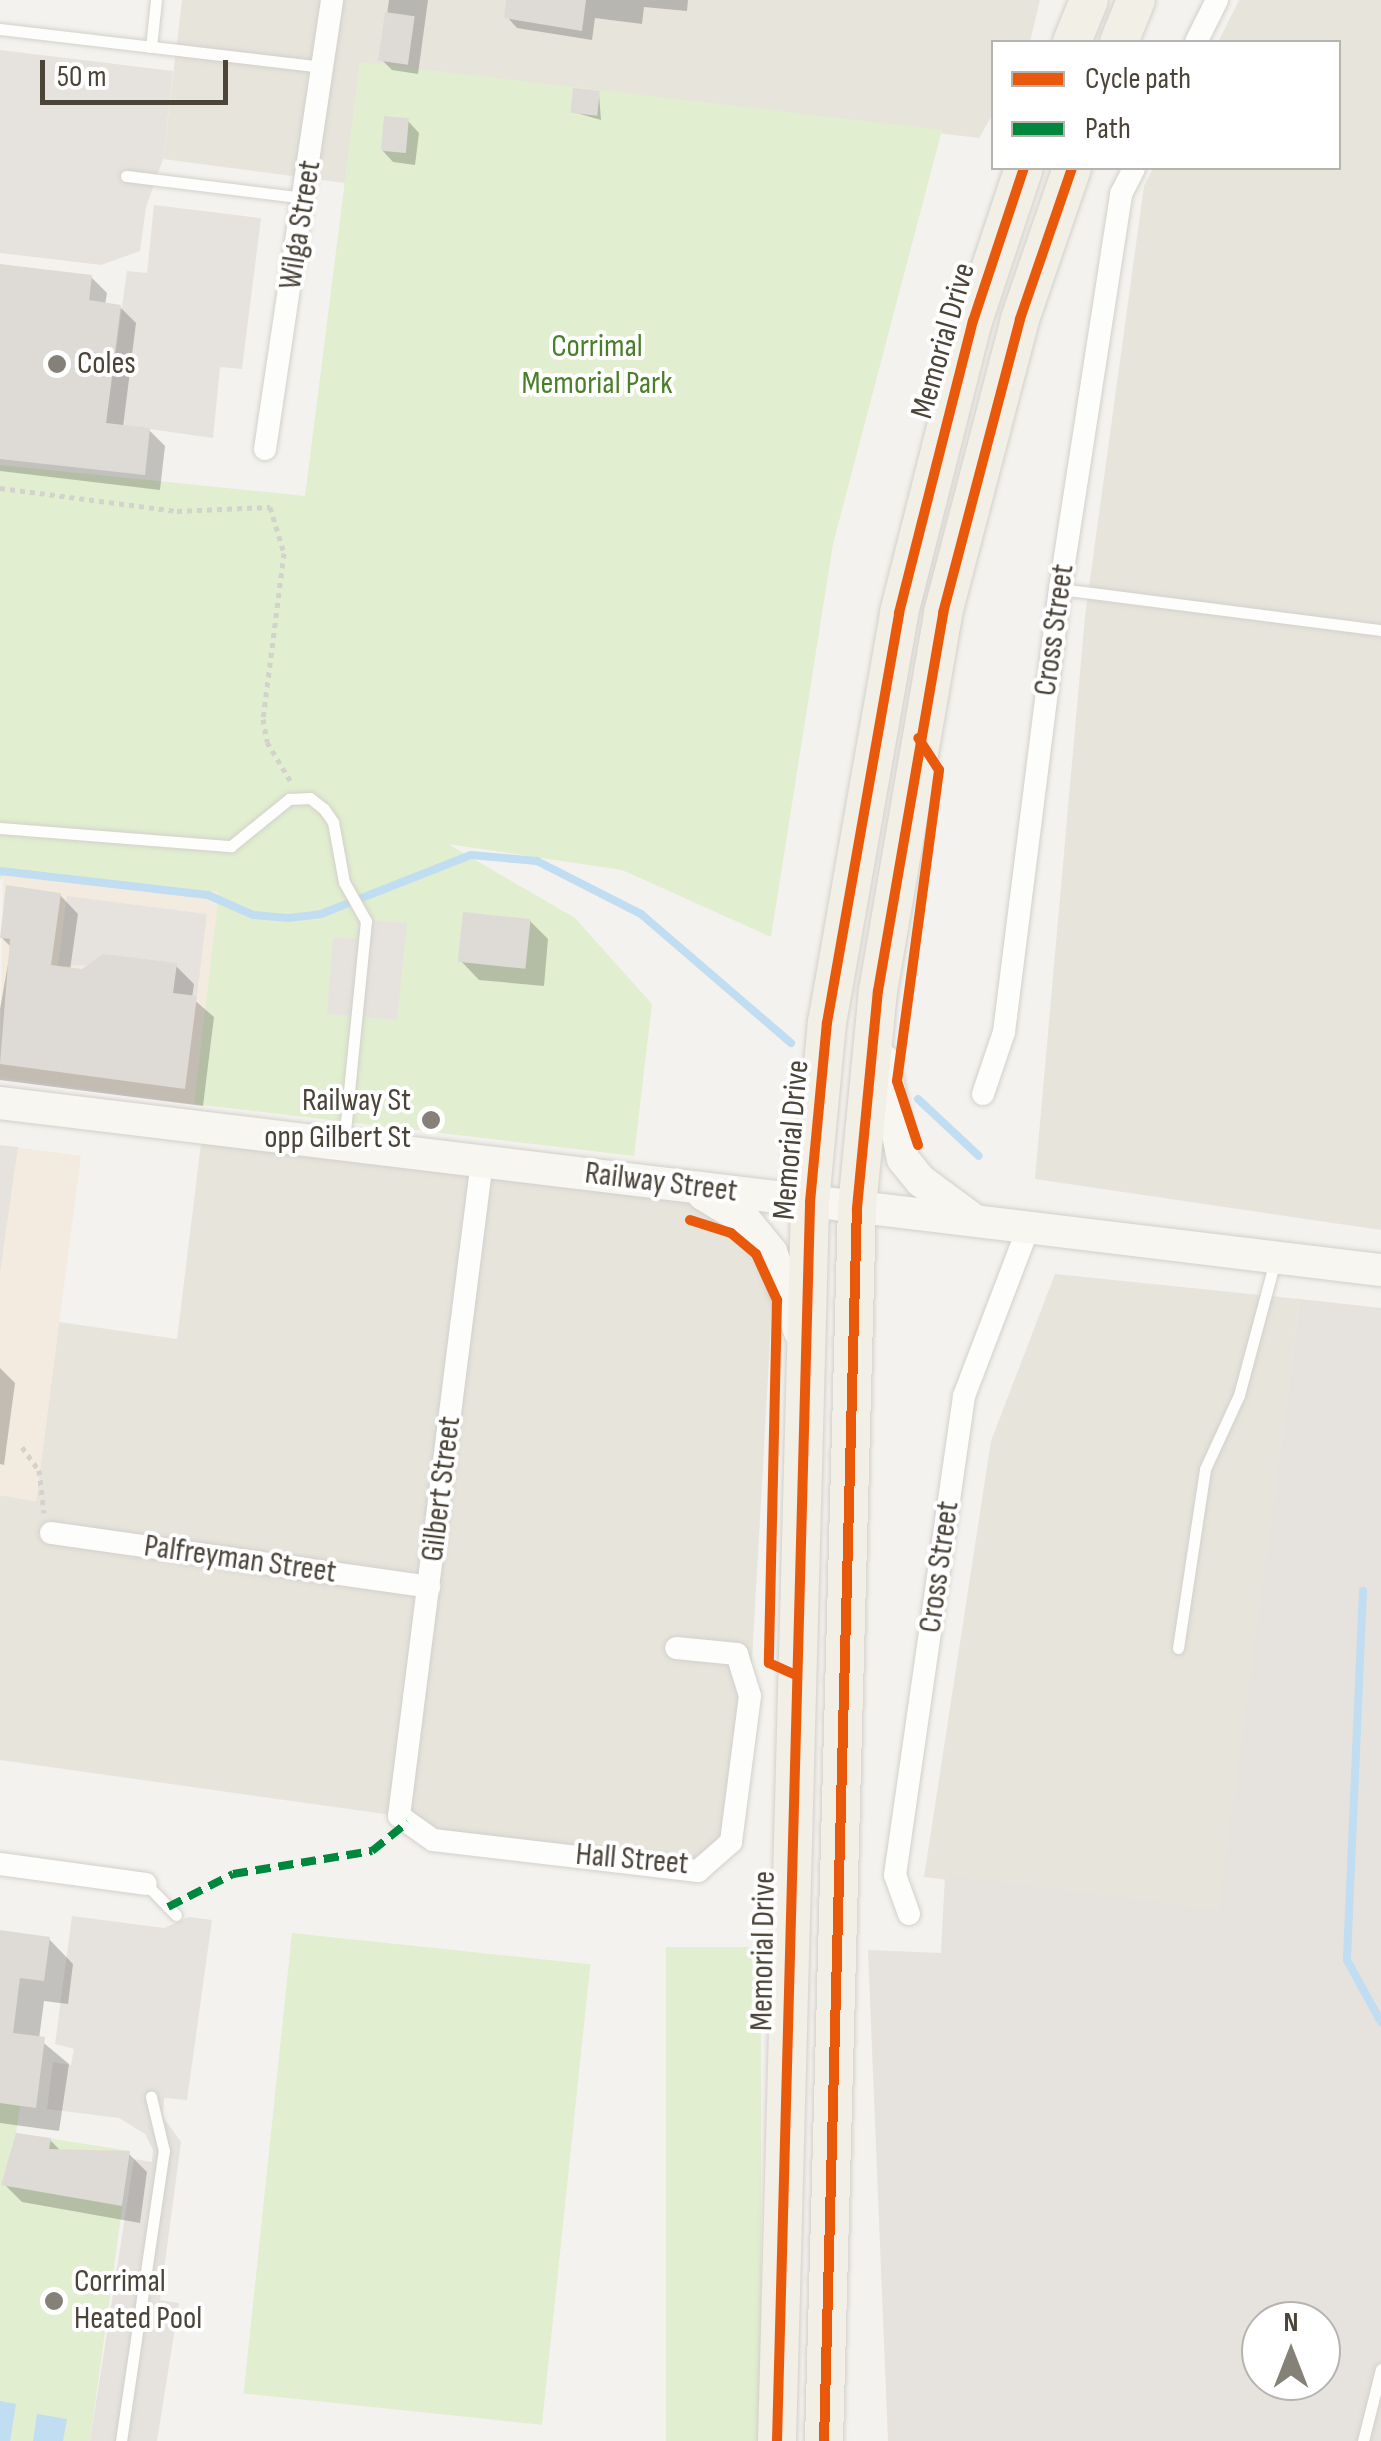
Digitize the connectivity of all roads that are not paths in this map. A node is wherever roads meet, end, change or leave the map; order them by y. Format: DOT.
graph roads {
  1 [pos="156,0"];
  2 [pos="332,0"];
  3 [pos="1089,0"];
  4 [pos="1136,0"];
  5 [pos="1217,0"];
  6 [pos="0,29"];
  7 [pos="1073,40"];
  8 [pos="1120,40"];
  9 [pos="1197,40"];
  10 [pos="151,47"];
  11 [pos="324,67"];
  12 [pos="1023,170"];
  13 [pos="1071,170"];
  14 [pos="1133,170"];
  15 [pos="126,176"];
  16 [pos="306,198"];
  17 [pos="266,450"];
  18 [pos="1060,589"];
  19 [pos="1381,630"];
  20 [pos="0,828"];
  21 [pos="878,991"];
  22 [pos="984,1094"];
  23 [pos="0,1103"];
  24 [pos="344,1144"];
  25 [pos="482,1161"];
  26 [pos="681,1185"];
  27 [pos="810,1202"];
  28 [pos="857,1208"];
  29 [pos="978,1222"];
  30 [pos="1028,1228"];
  31 [pos="1275,1258"];
  32 [pos="1381,1270"];
  33 [pos="806,1356"];
  34 [pos="51,1533"];
  35 [pos="429,1587"];
  36 [pos="676,1648"];
  37 [pos="1178,1648"];
  38 [pos="399,1816"];
  39 [pos="0,1864"];
  40 [pos="146,1884"];
  41 [pos="908,1914"];
  42 [pos="176,1915"];
  43 [pos="151,2097"];
  44 [pos="1381,2369"];
  45 [pos="121,2441"];
  46 [pos="777,2441"];
  47 [pos="824,2441"];
  48 [pos="1363,2441"];
  1 -- 10 [label="lane"];
  2 -- 11 [label="street, Wilga Street"];
  3 -- 7 [label="main road"];
  4 -- 8 [label="main road"];
  5 -- 9 [label="street"];
  6 -- 10 [label="lane"];
  10 -- 11 [label="lane"];
  11 -- 16 [label="street, Wilga Street"];
  12 -- 27 [label="main road, Memorial Drive"];
  13 -- 21 [label="main road, Memorial Drive"];
  14 -- 18 [label="street, Cross Street"];
  15 -- 16 [label="lane"];
  16 -- 17 [label="street, Wilga Street"];
  18 -- 19 [label="lane"];
  18 -- 22 [label="street, Cross Street"];
  20 -- 24 [label="lane"];
  21 -- 28 [label="main road, Memorial Drive"];
  21 -- 29 [label="main road"];
  23 -- 24 [label="main road, Railway Street"];
  24 -- 25 [label="main road, Railway Street"];
  25 -- 26 [label="main road, Railway Street"];
  25 -- 35 [label="street, Gilbert Street"];
  26 -- 27 [label="main road, Railway Street"];
  26 -- 33 [label="main road"];
  27 -- 28 [label="main road, Railway Street"];
  27 -- 33 [label="main road, Memorial Drive"];
  28 -- 29 [label="main road, Railway Street"];
  28 -- 47 [label="main road, Memorial Drive"];
  29 -- 30 [label="main road, Railway Street"];
  30 -- 31 [label="main road, Railway Street"];
  30 -- 41 [label="street, Cross Street"];
  31 -- 32 [label="main road, Railway Street"];
  31 -- 37 [label="lane"];
  33 -- 46 [label="main road, Memorial Drive"];
  34 -- 35 [label="street, Palfreyman Street"];
  35 -- 38 [label="street, Gilbert Street"];
  36 -- 38 [label="street, Hall Street"];
  39 -- 40 [label="street"];
  40 -- 42 [label="lane"];
  43 -- 45 [label="lane"];
  44 -- 48 [label="lane"];
}
